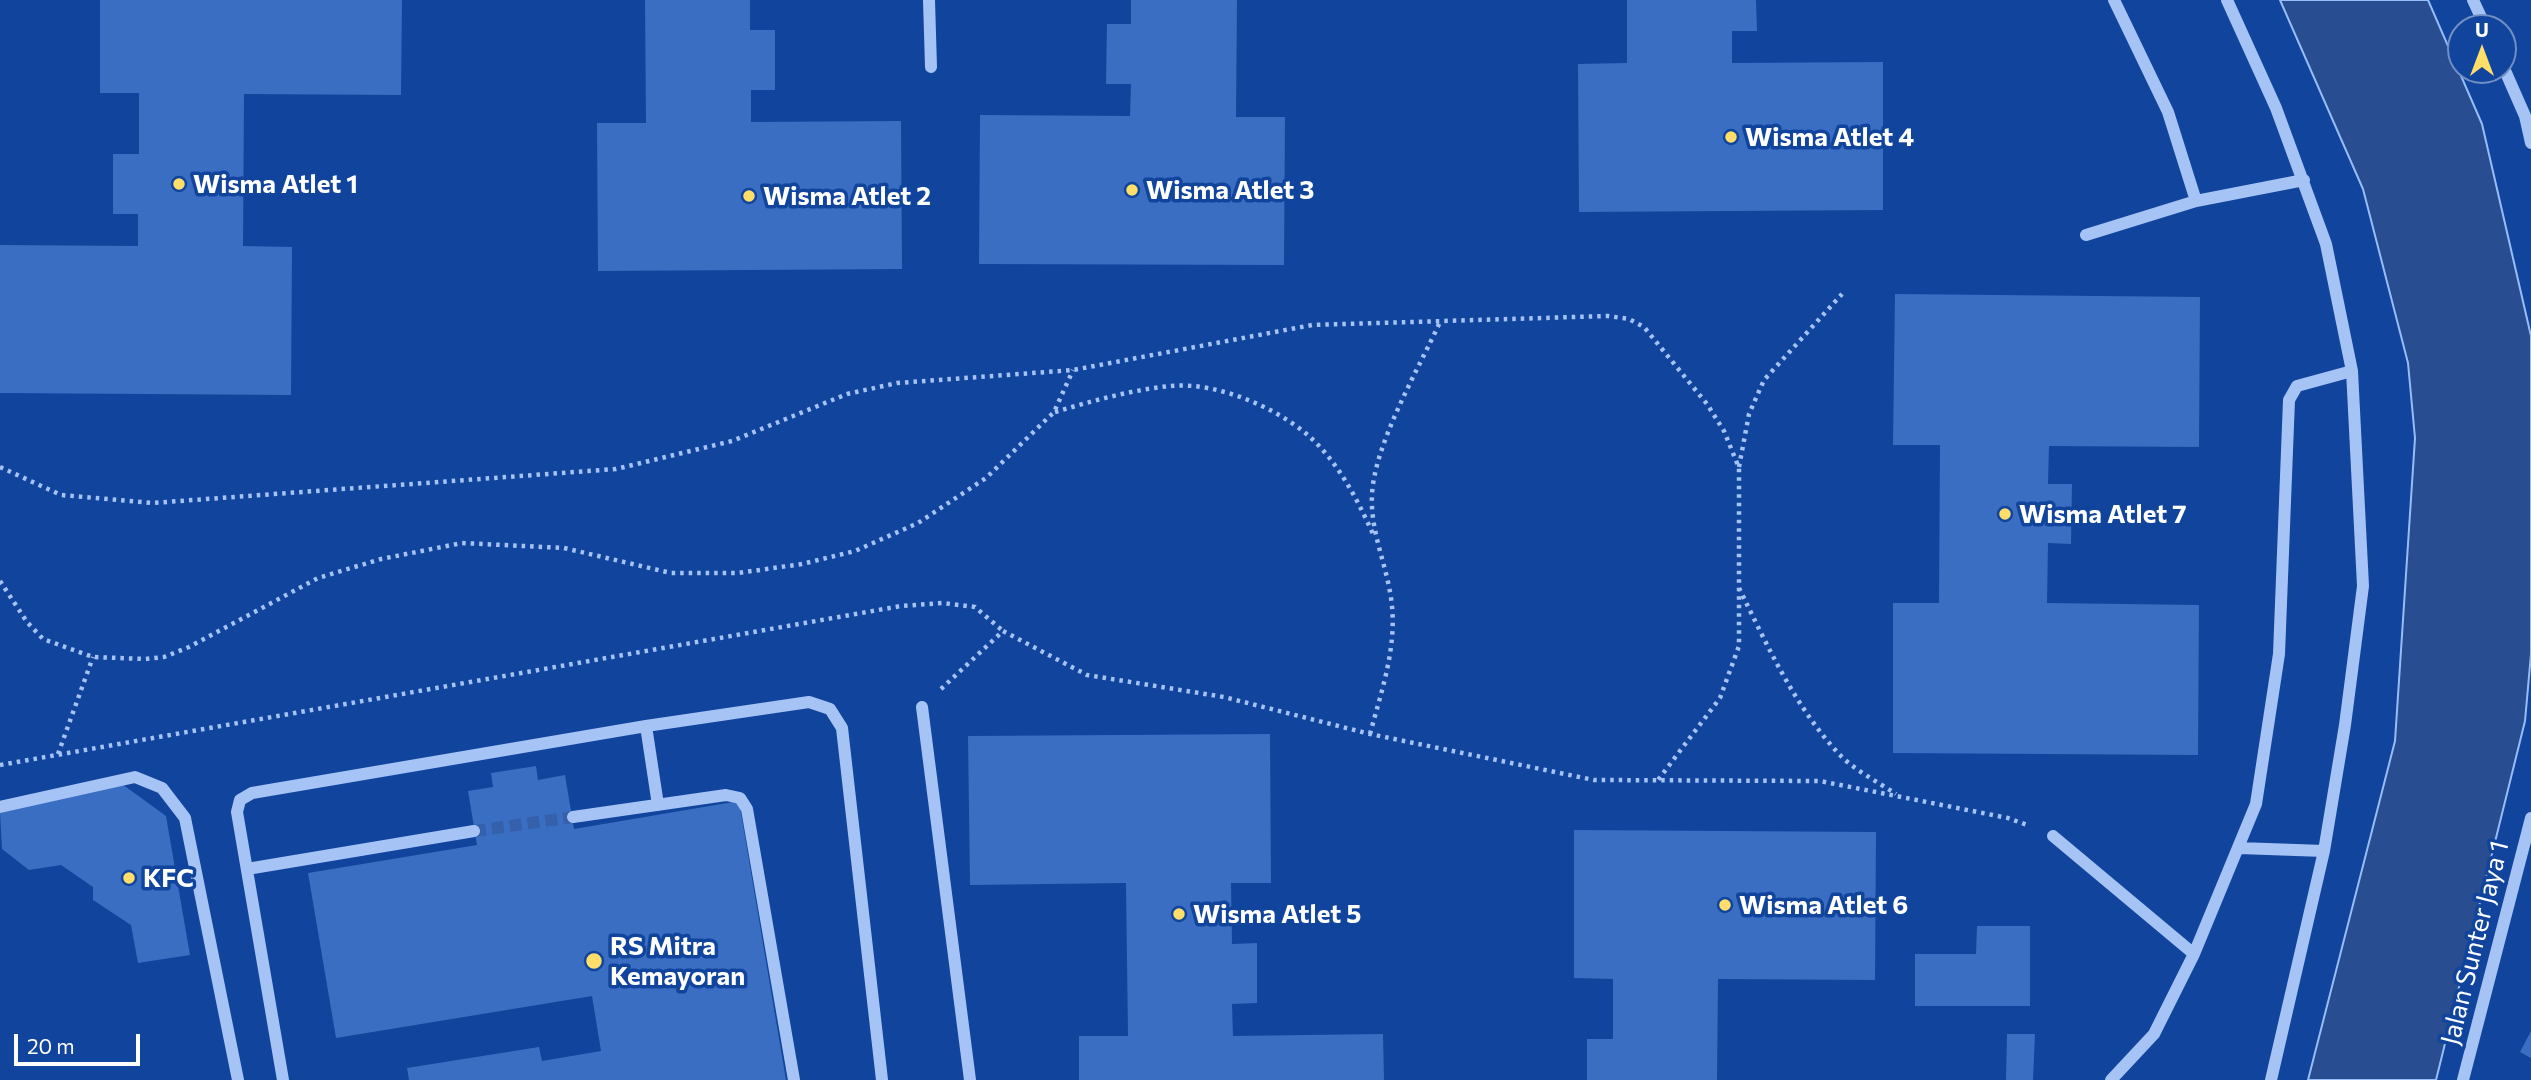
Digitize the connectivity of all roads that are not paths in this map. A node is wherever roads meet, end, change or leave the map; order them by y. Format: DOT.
graph roads {
  1 [pos="929,0"];
  2 [pos="2114,0"];
  3 [pos="2227,0"];
  4 [pos="931,67"];
  5 [pos="2511,84"];
  6 [pos="2531,143"];
  7 [pos="2304,180"];
  8 [pos="2196,201"];
  9 [pos="2086,235"];
  10 [pos="2352,371"];
  11 [pos="922,707"];
  12 [pos="646,726"];
  13 [pos="658,805"];
  14 [pos="0,807"];
  15 [pos="573,817"];
  16 [pos="2531,818"];
  17 [pos="474,831"];
  18 [pos="2053,836"];
  19 [pos="2239,848"];
  20 [pos="2324,851"];
  21 [pos="247,869"];
  22 [pos="2194,954"];
  23 [pos="238,1080"];
  24 [pos="283,1080"];
  25 [pos="794,1080"];
  26 [pos="882,1080"];
  27 [pos="970,1080"];
  28 [pos="2111,1080"];
  29 [pos="2271,1080"];
  30 [pos="2463,1080"];
  1 -- 4 [label="street"];
  2 -- 8 [label="street"];
  3 -- 7 [label="street"];
  5 -- 6 [label="street"];
  7 -- 8 [label="street"];
  7 -- 10 [label="street"];
  8 -- 9 [label="street"];
  10 -- 19 [label="street"];
  10 -- 20 [label="street"];
  11 -- 27 [label="street"];
  12 -- 13 [label="street"];
  12 -- 21 [label="street"];
  12 -- 26 [label="street"];
  13 -- 15 [label="street"];
  13 -- 25 [label="street"];
  14 -- 23 [label="street"];
  16 -- 30 [label="street, Jalan Sunter Jaya 1"];
  17 -- 21 [label="street"];
  18 -- 22 [label="street"];
  19 -- 20 [label="street"];
  19 -- 22 [label="street"];
  20 -- 29 [label="street"];
  21 -- 24 [label="street"];
  22 -- 28 [label="street"];
}
